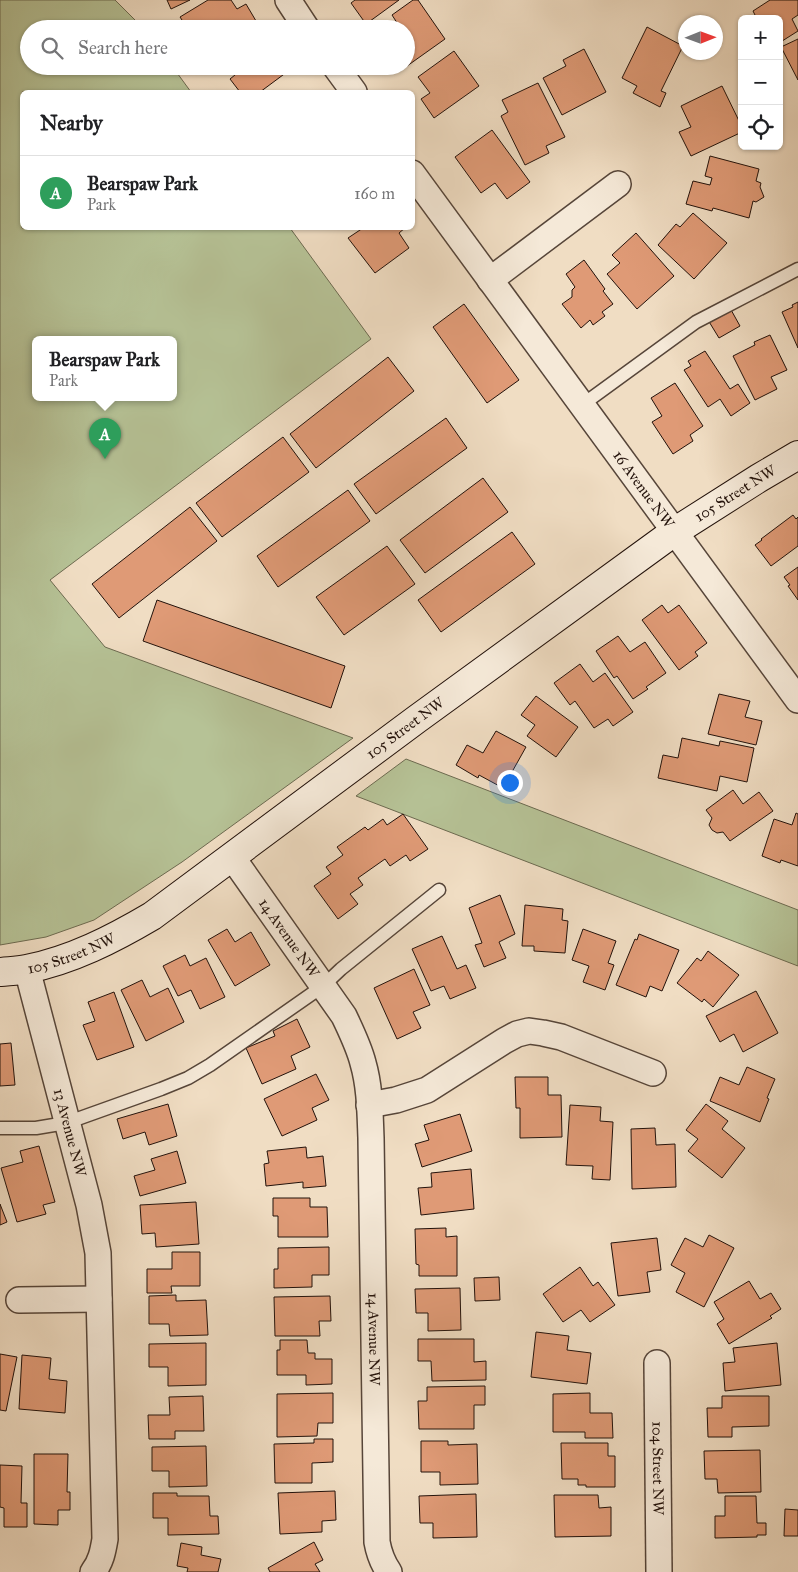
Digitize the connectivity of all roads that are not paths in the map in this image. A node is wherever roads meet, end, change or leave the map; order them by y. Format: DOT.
graph roads {
  1 [pos="288,0"];
  2 [pos="301,20"];
  3 [pos="342,75"];
  4 [pos="353,90"];
  5 [pos="415,178"];
  6 [pos="618,184"];
  7 [pos="798,269"];
  8 [pos="490,280"];
  9 [pos="582,404"];
  10 [pos="798,455"];
  11 [pos="674,532"];
  12 [pos="798,700"];
  13 [pos="232,857"];
  14 [pos="439,890"];
  15 [pos="27,969"];
  16 [pos="0,972"];
  17 [pos="323,986"];
  18 [pos="653,1073"];
  19 [pos="369,1105"];
  20 [pos="66,1123"];
  21 [pos="0,1128"];
  22 [pos="99,1299"];
  23 [pos="19,1300"];
  24 [pos="657,1363"];
  25 [pos="93,1572"];
  26 [pos="389,1572"];
  27 [pos="659,1572"];
  1 -- 2 [label="street"];
  3 -- 4 [label="street"];
  5 -- 8 [label="street, 16 Avenue NW"];
  6 -- 8 [label="street"];
  7 -- 9 [label="lane"];
  8 -- 9 [label="street, 16 Avenue NW"];
  9 -- 11 [label="street, 16 Avenue NW"];
  10 -- 11 [label="street, 105 Street NW"];
  11 -- 12 [label="street, 16 Avenue NW"];
  11 -- 13 [label="street, 105 Street NW"];
  13 -- 15 [label="street, 105 Street NW"];
  13 -- 17 [label="street, 14 Avenue NW"];
  14 -- 17 [label="lane"];
  15 -- 16 [label="street, 105 Street NW"];
  15 -- 20 [label="street, 13 Avenue NW"];
  17 -- 19 [label="street, 14 Avenue NW"];
  17 -- 20 [label="lane"];
  18 -- 19 [label="street"];
  19 -- 26 [label="street, 14 Avenue NW"];
  20 -- 21 [label="lane"];
  20 -- 22 [label="street, 13 Avenue NW"];
  22 -- 23 [label="street"];
  22 -- 25 [label="street, 13 Avenue NW"];
  24 -- 27 [label="street, 104 Street NW"];
}
